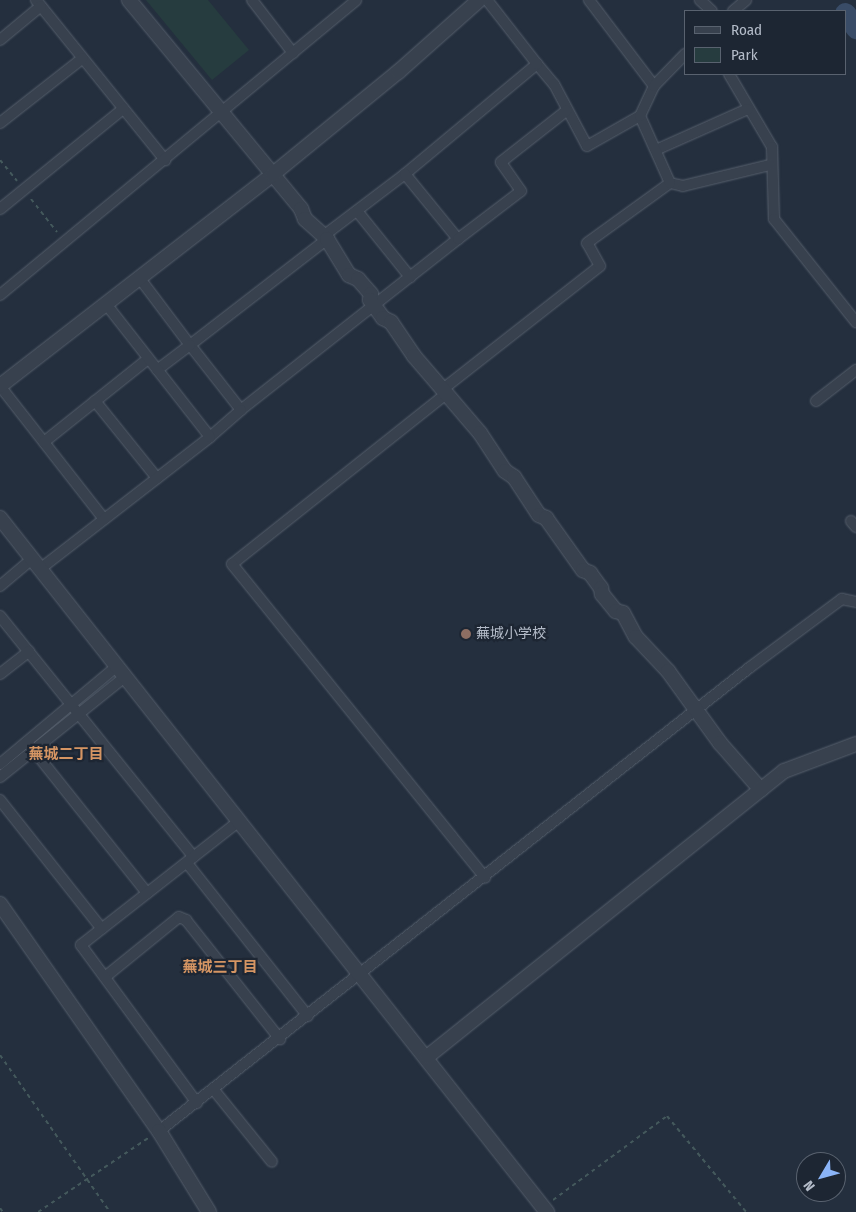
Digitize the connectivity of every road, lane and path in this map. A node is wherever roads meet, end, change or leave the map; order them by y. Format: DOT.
graph roads {
  1 [pos="129,0"];
  2 [pos="252,0"];
  3 [pos="355,0"];
  4 [pos="487,0"];
  5 [pos="589,0"];
  6 [pos="700,0"];
  7 [pos="746,0"];
  8 [pos="472,2"];
  9 [pos="38,3"];
  10 [pos="711,10"];
  11 [pos="734,10"];
  12 [pos="0,40"];
  13 [pos="293,53"];
  14 [pos="684,55"];
  15 [pos="83,58"];
  16 [pos="538,64"];
  17 [pos="730,75"];
  18 [pos="654,86"];
  19 [pos="123,109"];
  20 [pos="748,109"];
  21 [pos="566,111"];
  22 [pos="221,112"];
  23 [pos="640,116"];
  24 [pos="0,123"];
  25 [pos="658,150"];
  26 [pos="0,160"];
  27 [pos="165,160"];
  28 [pos="770,164"];
  29 [pos="405,174"];
  30 [pos="272,175"];
  31 [pos="670,183"];
  32 [pos="24,189"];
  33 [pos="0,208"];
  34 [pos="357,211"];
  35 [pos="325,238"];
  36 [pos="458,239"];
  37 [pos="65,242"];
  38 [pos="410,277"];
  39 [pos="141,280"];
  40 [pos="0,295"];
  41 [pos="106,304"];
  42 [pos="374,307"];
  43 [pos="856,322"];
  44 [pos="190,345"];
  45 [pos="148,359"];
  46 [pos="157,370"];
  47 [pos="856,370"];
  48 [pos="0,386"];
  49 [pos="444,391"];
  50 [pos="95,401"];
  51 [pos="816,401"];
  52 [pos="241,410"];
  53 [pos="210,437"];
  54 [pos="44,442"];
  55 [pos="157,478"];
  56 [pos="0,518"];
  57 [pos="104,519"];
  58 [pos="36,564"];
  59 [pos="0,586"];
  60 [pos="856,602"];
  61 [pos="0,616"];
  62 [pos="29,651"];
  63 [pos="120,672"];
  64 [pos="0,674"];
  65 [pos="70,704"];
  66 [pos="696,710"];
  67 [pos="78,714"];
  68 [pos="856,744"];
  69 [pos="30,746"];
  70 [pos="0,764"];
  71 [pos="0,778"];
  72 [pos="760,790"];
  73 [pos="0,800"];
  74 [pos="239,821"];
  75 [pos="190,860"];
  76 [pos="485,878"];
  77 [pos="146,893"];
  78 [pos="0,904"];
  79 [pos="102,929"];
  80 [pos="360,976"];
  81 [pos="105,977"];
  82 [pos="308,1016"];
  83 [pos="280,1039"];
  84 [pos="0,1055"];
  85 [pos="427,1057"];
  86 [pos="214,1090"];
  87 [pos="197,1103"];
  88 [pos="159,1131"];
  89 [pos="272,1162"];
  90 [pos="87,1178"];
  91 [pos="0,1208"];
  92 [pos="542,1210"];
  93 [pos="3,1212"];
  94 [pos="38,1212"];
  95 [pos="110,1212"];
  96 [pos="210,1212"];
  97 [pos="746,1212"];
  1 -- 22 [label="street"];
  2 -- 13 [label="street"];
  3 -- 13 [label="street"];
  4 -- 16 [label="street"];
  5 -- 18 [label="street"];
  6 -- 10 [label="street"];
  7 -- 11 [label="street"];
  8 -- 30 [label="street"];
  9 -- 12 [label="street"];
  9 -- 15 [label="street"];
  13 -- 22 [label="street"];
  14 -- 18 [label="street"];
  15 -- 19 [label="street"];
  15 -- 24 [label="street"];
  16 -- 21 [label="street"];
  16 -- 29 [label="street"];
  17 -- 20 [label="street"];
  18 -- 23 [label="street"];
  19 -- 27 [label="street"];
  19 -- 32 [label="street"];
  20 -- 25 [label="street"];
  20 -- 28 [label="street"];
  21 -- 23 [label="street"];
  21 -- 36 [label="street"];
  22 -- 27 [label="street"];
  22 -- 30 [label="street"];
  23 -- 25 [label="street"];
  25 -- 31 [label="street"];
  26 -- 32 [label="path"];
  27 -- 37 [label="street"];
  28 -- 31 [label="street"];
  28 -- 43 [label="street"];
  29 -- 34 [label="street"];
  29 -- 36 [label="street"];
  30 -- 35 [label="street"];
  30 -- 39 [label="street"];
  31 -- 49 [label="street"];
  32 -- 33 [label="street"];
  32 -- 37 [label="path"];
  34 -- 35 [label="street"];
  34 -- 38 [label="street"];
  35 -- 42 [label="street"];
  35 -- 44 [label="street"];
  36 -- 38 [label="street"];
  37 -- 40 [label="street"];
  38 -- 42 [label="street"];
  39 -- 41 [label="street"];
  39 -- 44 [label="street"];
  41 -- 45 [label="street"];
  41 -- 48 [label="street"];
  42 -- 49 [label="street"];
  42 -- 52 [label="street"];
  44 -- 46 [label="street"];
  44 -- 52 [label="street"];
  45 -- 46 [label="street"];
  45 -- 50 [label="street"];
  46 -- 53 [label="street"];
  47 -- 51 [label="street"];
  48 -- 54 [label="street"];
  49 -- 66 [label="street"];
  49 -- 76 [label="street"];
  50 -- 54 [label="street"];
  50 -- 55 [label="street"];
  52 -- 53 [label="street"];
  53 -- 55 [label="street"];
  54 -- 57 [label="street"];
  55 -- 57 [label="street"];
  56 -- 58 [label="street"];
  57 -- 58 [label="street"];
  58 -- 59 [label="street"];
  58 -- 63 [label="street"];
  60 -- 66 [label="street"];
  61 -- 62 [label="street"];
  62 -- 64 [label="street"];
  62 -- 65 [label="street"];
  63 -- 65 [label="street"];
  63 -- 67 [label="street"];
  63 -- 74 [label="street"];
  65 -- 67 [label="street"];
  65 -- 69 [label="street"];
  66 -- 72 [label="street"];
  66 -- 76 [label="street"];
  67 -- 69 [label="street"];
  67 -- 75 [label="street"];
  68 -- 72 [label="street"];
  69 -- 70 [label="street"];
  69 -- 71 [label="street"];
  69 -- 77 [label="street"];
  72 -- 85 [label="street"];
  73 -- 79 [label="street"];
  74 -- 75 [label="street"];
  74 -- 80 [label="street"];
  75 -- 77 [label="street"];
  75 -- 82 [label="street"];
  76 -- 80 [label="street"];
  77 -- 79 [label="street"];
  78 -- 88 [label="street"];
  79 -- 81 [label="street"];
  80 -- 82 [label="street"];
  80 -- 85 [label="street"];
  81 -- 83 [label="street"];
  81 -- 87 [label="street"];
  82 -- 83 [label="street"];
  83 -- 86 [label="street"];
  84 -- 90 [label="path"];
  85 -- 92 [label="street"];
  86 -- 87 [label="street"];
  86 -- 89 [label="street"];
  87 -- 88 [label="street"];
  88 -- 90 [label="path"];
  88 -- 96 [label="street"];
  90 -- 94 [label="path"];
  90 -- 95 [label="path"];
  91 -- 93 [label="path"];
  92 -- 97 [label="path"];
}
